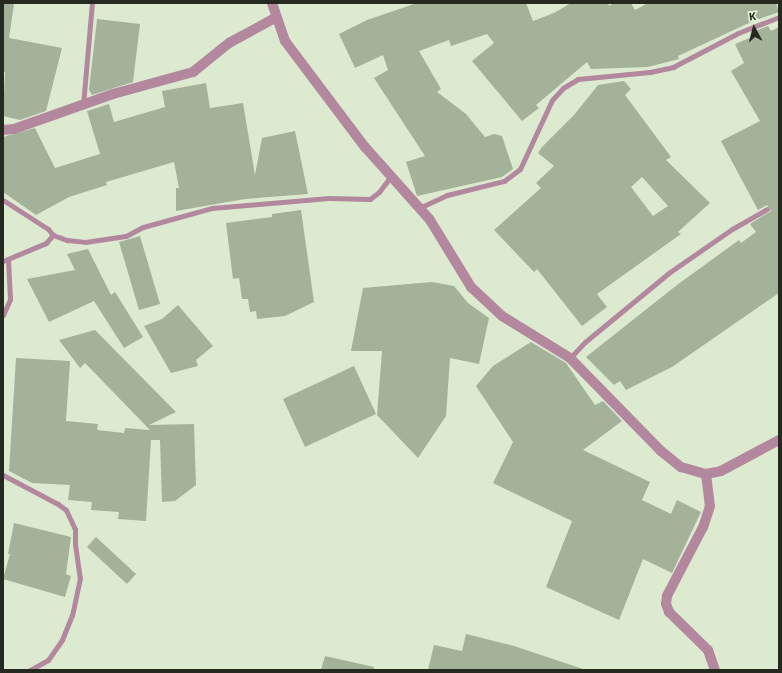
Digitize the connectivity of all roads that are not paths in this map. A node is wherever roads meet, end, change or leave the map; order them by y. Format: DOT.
graph roads {
  1 [pos="92,3"];
  2 [pos="272,3"];
  3 [pos="779,17"];
  4 [pos="276,18"];
  5 [pos="83,105"];
  6 [pos="3,130"];
  7 [pos="391,176"];
  8 [pos="3,200"];
  9 [pos="419,208"];
  10 [pos="767,209"];
  11 [pos="53,235"];
  12 [pos="6,260"];
  13 [pos="3,315"];
  14 [pos="570,358"];
  15 [pos="779,440"];
  16 [pos="706,474"];
  17 [pos="3,475"];
  18 [pos="30,670"];
  19 [pos="715,670"];
  1 -- 5 [label="lane"];
  2 -- 4 [label="street"];
  3 -- 9 [label="lane"];
  4 -- 5 [label="street"];
  4 -- 7 [label="street"];
  5 -- 6 [label="street"];
  7 -- 9 [label="street"];
  7 -- 11 [label="lane"];
  8 -- 11 [label="lane"];
  9 -- 14 [label="street"];
  10 -- 14 [label="lane"];
  11 -- 12 [label="lane"];
  12 -- 13 [label="lane"];
  14 -- 16 [label="street"];
  15 -- 16 [label="street"];
  16 -- 19 [label="street"];
  17 -- 18 [label="lane"];
}
